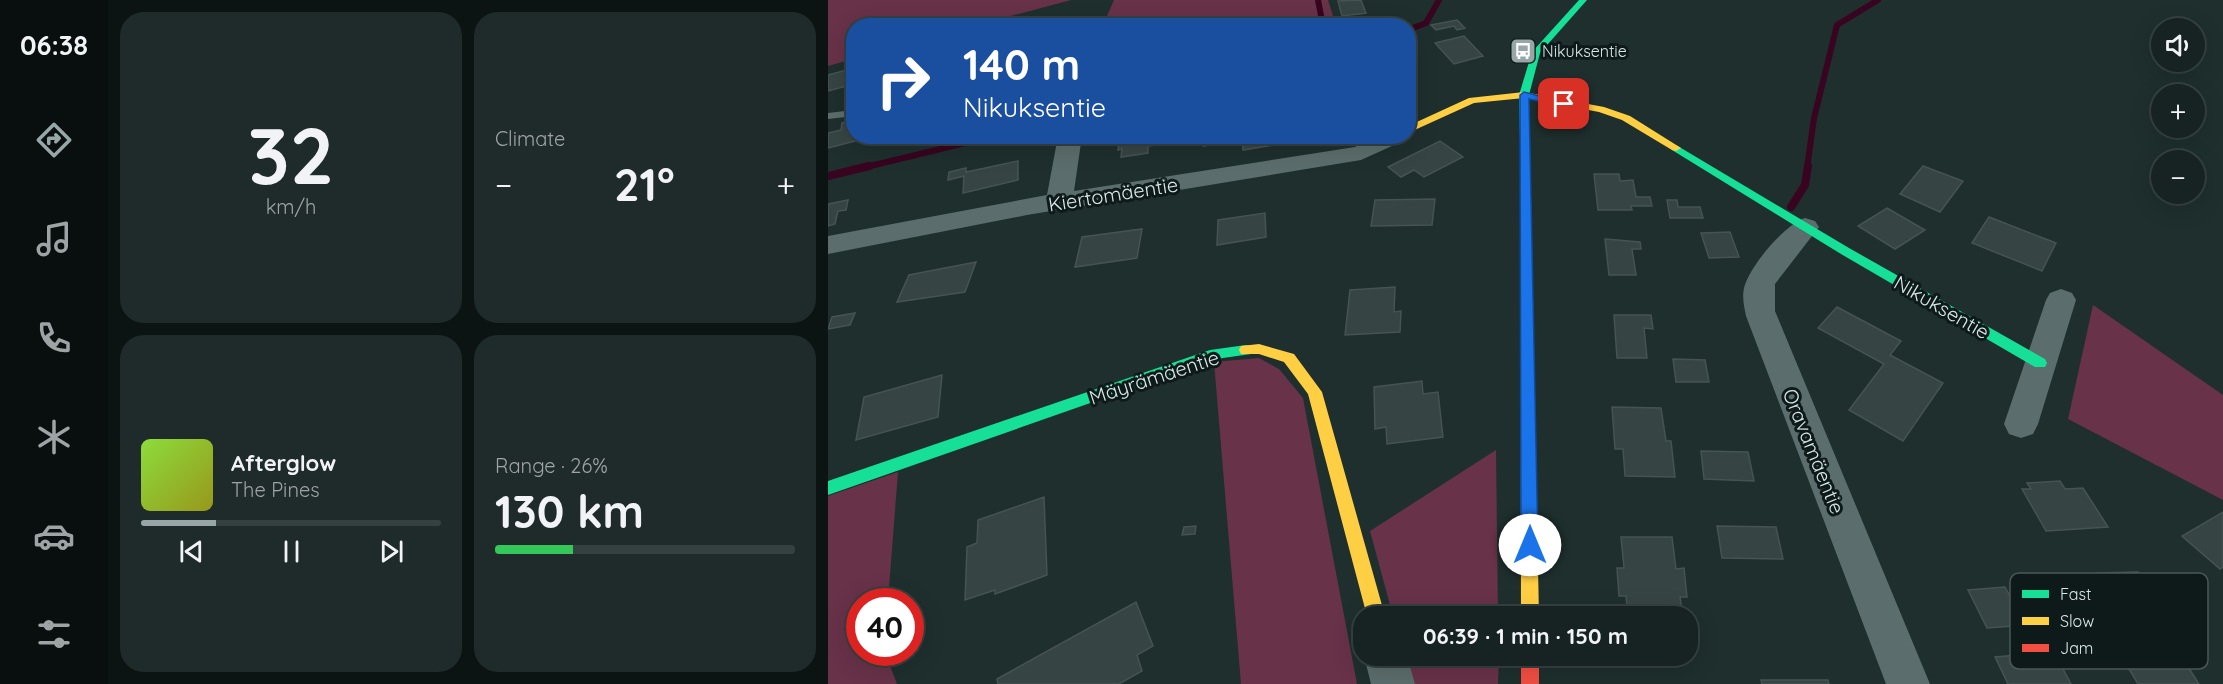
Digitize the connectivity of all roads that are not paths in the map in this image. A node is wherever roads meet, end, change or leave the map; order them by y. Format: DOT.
graph roads {
  1 [pos="1583,0"];
  2 [pos="1524,95"];
  3 [pos="846,114"];
  4 [pos="828,116"];
  5 [pos="1416,126"];
  6 [pos="1069,144"];
  7 [pos="1379,144"];
  8 [pos="1059,202"];
  9 [pos="1805,227"];
  10 [pos="828,245"];
  11 [pos="2061,300"];
  12 [pos="2040,363"];
  13 [pos="2021,424"];
  14 [pos="828,488"];
  15 [pos="1373,606"];
  16 [pos="1530,606"];
  17 [pos="1388,666"];
  18 [pos="1530,666"];
  19 [pos="1393,684"];
  20 [pos="1530,684"];
  21 [pos="1908,684"];
  1 -- 2 [label="street"];
  2 -- 5 [label="street"];
  2 -- 9 [label="street, Nikuksentie"];
  2 -- 16 [label="street"];
  3 -- 4 [label="lane"];
  6 -- 8 [label="street"];
  7 -- 8 [label="street, Kiertomäentie"];
  8 -- 10 [label="street, Kiertomäentie"];
  9 -- 12 [label="street, Nikuksentie"];
  9 -- 21 [label="street, Oravamäentie"];
  11 -- 12 [label="street"];
  12 -- 13 [label="street"];
  14 -- 15 [label="street, Mäyrämäentie"];
  17 -- 19 [label="street"];
  18 -- 20 [label="street"];
}
